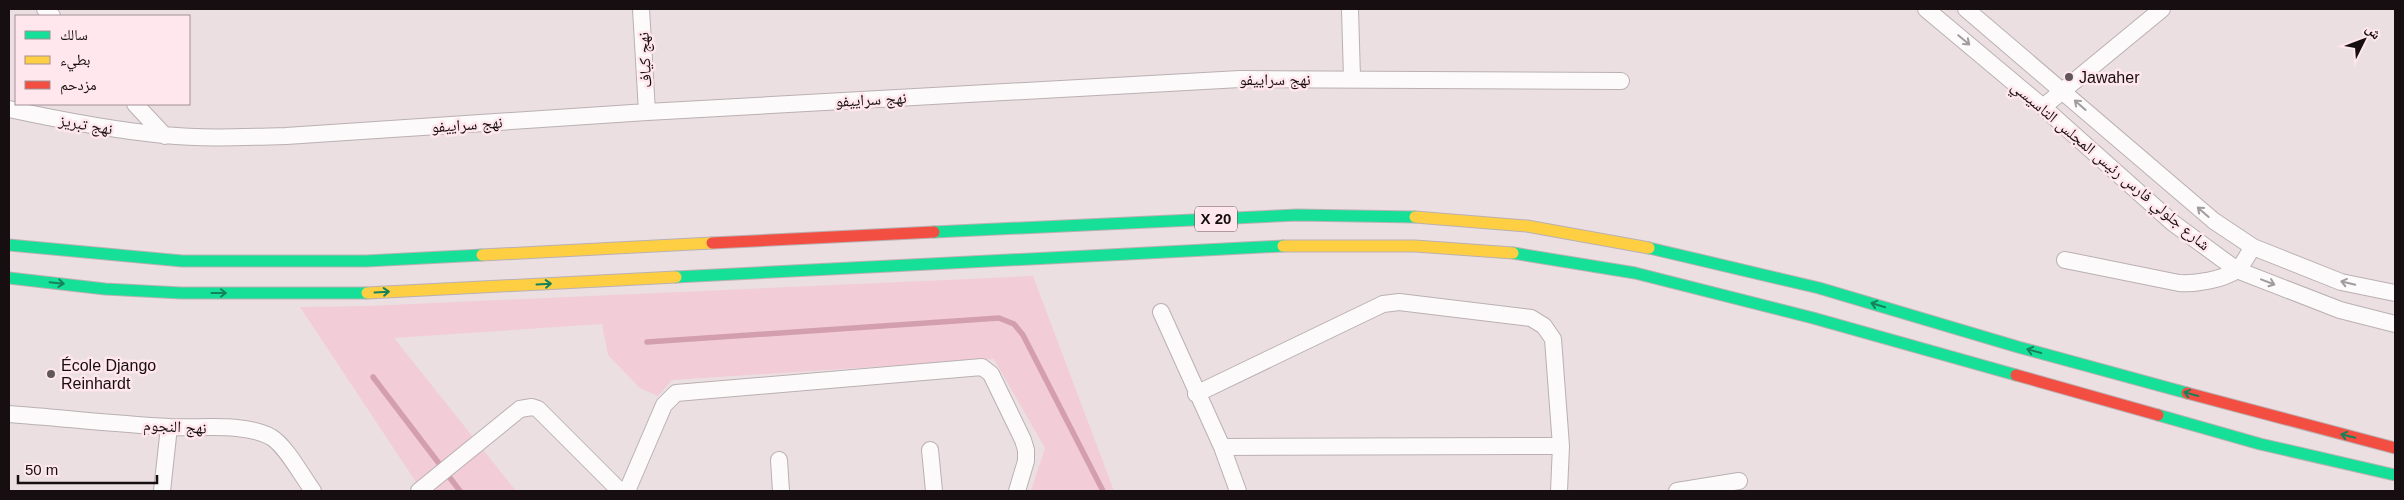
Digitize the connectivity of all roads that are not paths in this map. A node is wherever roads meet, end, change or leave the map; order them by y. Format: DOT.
graph roads {
  1 [pos="641,9"];
  2 [pos="1350,9"];
  3 [pos="1926,9"];
  4 [pos="1966,9"];
  5 [pos="2162,9"];
  6 [pos="1352,78"];
  7 [pos="1621,81"];
  8 [pos="2063,90"];
  9 [pos="136,105"];
  10 [pos="2043,107"];
  11 [pos="9,109"];
  12 [pos="647,112"];
  13 [pos="165,136"];
  14 [pos="9,245"];
  15 [pos="2252,247"];
  16 [pos="2065,260"];
  17 [pos="2237,270"];
  18 [pos="9,278"];
  19 [pos="2395,293"];
  20 [pos="1161,312"];
  21 [pos="2395,324"];
  22 [pos="1196,394"];
  23 [pos="9,414"];
  24 [pos="169,427"];
  25 [pos="1561,446"];
  26 [pos="1222,447"];
  27 [pos="2395,448"];
  28 [pos="930,450"];
  29 [pos="779,460"];
  30 [pos="2395,475"];
  31 [pos="1739,481"];
  32 [pos="162,491"];
  33 [pos="313,491"];
  34 [pos="419,491"];
  35 [pos="620,491"];
  36 [pos="627,491"];
  37 [pos="781,491"];
  38 [pos="934,491"];
  39 [pos="1017,491"];
  40 [pos="1238,491"];
  41 [pos="1559,491"];
  42 [pos="1677,491"];
  1 -- 12 [label="street, نهج كياف"];
  2 -- 6 [label="street"];
  3 -- 10 [label="street, شارع جلولي فارس رئيس المجلس التاسيسي, one-way"];
  4 -- 8 [label="street, شارع جلولي فارس رئيس المجلس التاسيسي"];
  5 -- 8 [label="street"];
  6 -- 7 [label="street, نهج سراييفو"];
  6 -- 12 [label="street, نهج سراييفو"];
  8 -- 10 [label="street"];
  15 -- 8 [label="street, شارع جلولي فارس رئيس المجلس التاسيسي, one-way"];
  9 -- 13 [label="street"];
  10 -- 17 [label="street, شارع جلولي فارس رئيس المجلس التاسيسي"];
  11 -- 13 [label="street, نهج تبريز"];
  12 -- 13 [label="street, نهج سراييفو"];
  27 -- 14 [label="highway, X 20, one-way"];
  15 -- 17 [label="street"];
  19 -- 15 [label="street, شارع جلولي فارس رئيس المجلس التاسيسي, one-way"];
  16 -- 17 [label="street"];
  17 -- 21 [label="street, شارع جلولي فارس رئيس المجلس التاسيسي, one-way"];
  18 -- 30 [label="highway, X 20, one-way"];
  20 -- 22 [label="street"];
  22 -- 25 [label="street"];
  22 -- 26 [label="street"];
  23 -- 24 [label="street, نهج النجوم"];
  24 -- 32 [label="street"];
  24 -- 33 [label="street, نهج النجوم"];
  25 -- 26 [label="street"];
  25 -- 41 [label="street"];
  26 -- 40 [label="street"];
  28 -- 38 [label="street"];
  29 -- 37 [label="street"];
  31 -- 42 [label="street"];
  34 -- 35 [label="street"];
  36 -- 39 [label="street"];
}
